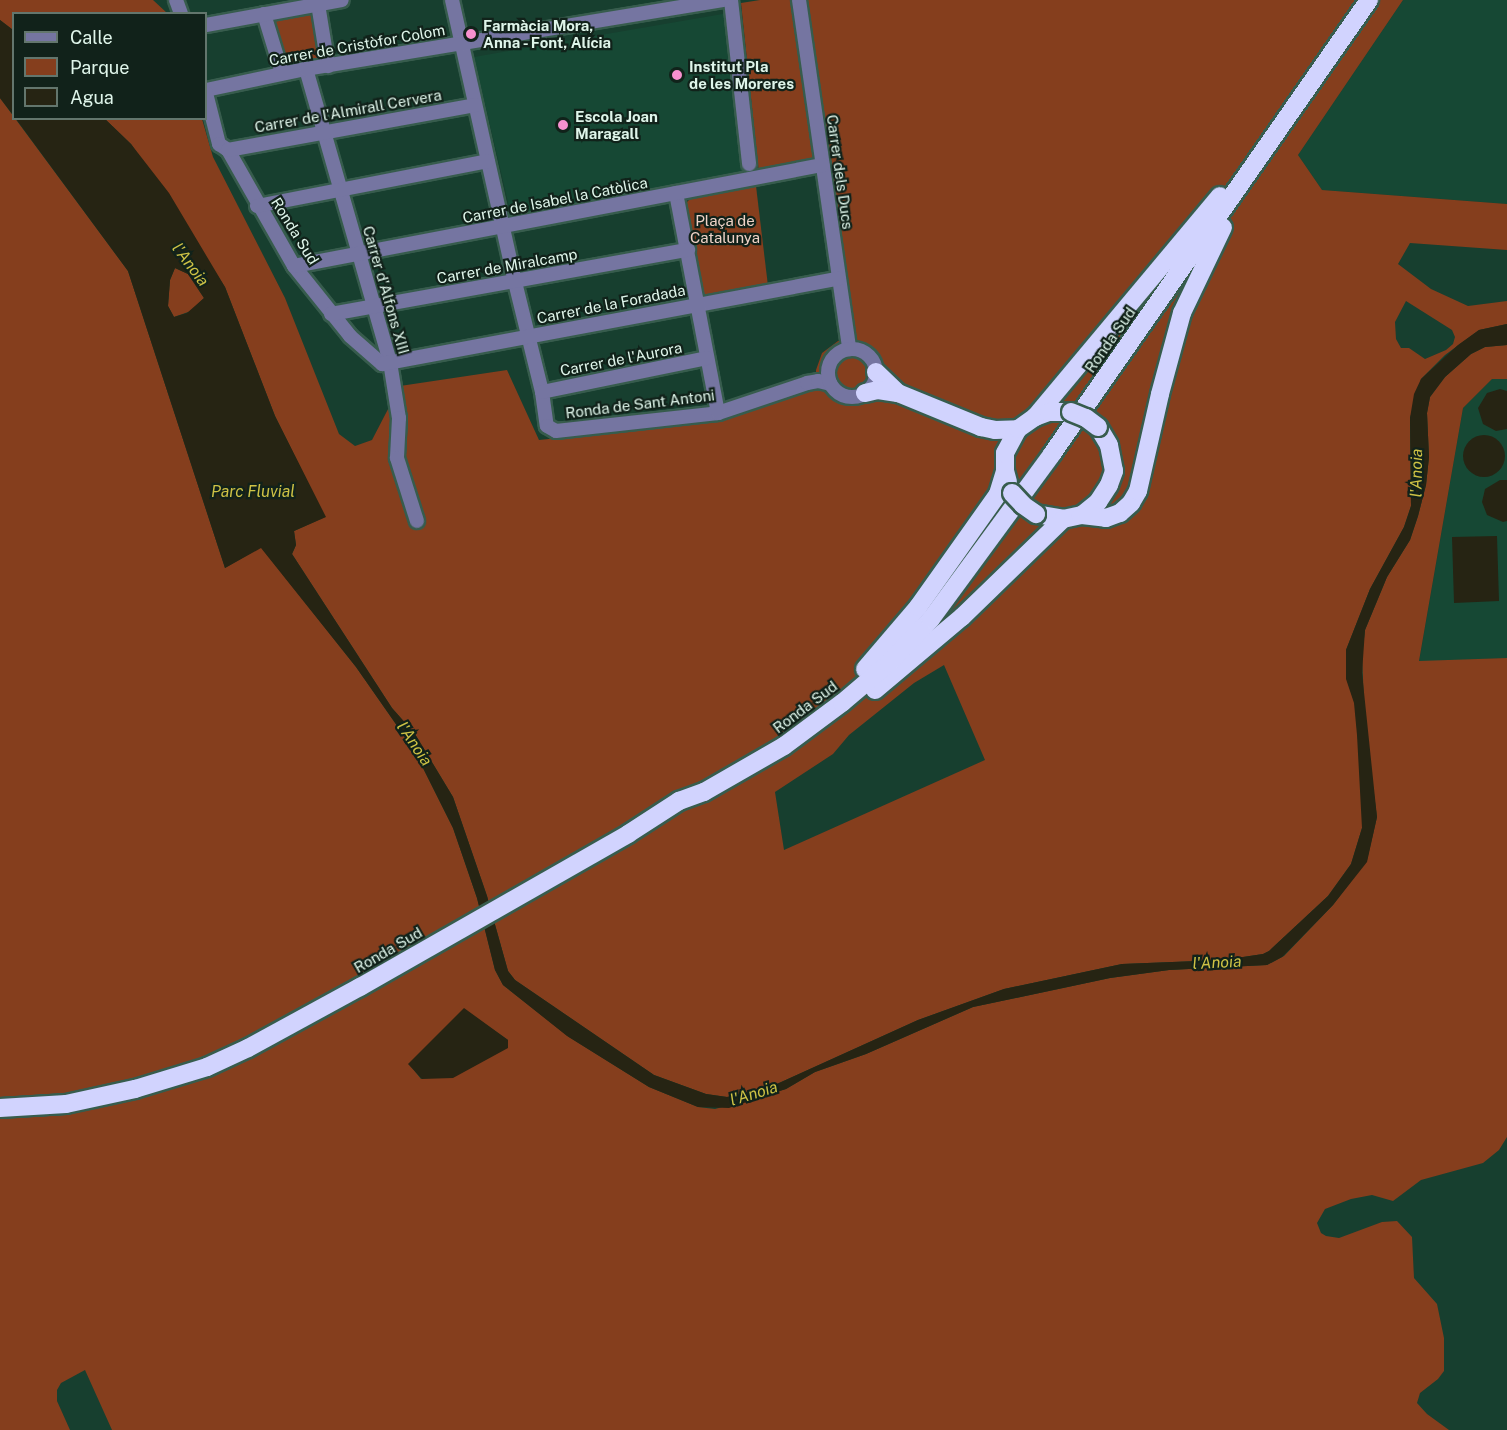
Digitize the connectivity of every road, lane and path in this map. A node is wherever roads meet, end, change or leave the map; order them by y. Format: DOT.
graph roads {
  1 [pos="342,0"];
  2 [pos="452,0"];
  3 [pos="723,0"];
  4 [pos="731,0"];
  5 [pos="799,0"];
  6 [pos="1369,0"];
  7 [pos="288,4"];
  8 [pos="318,4"];
  9 [pos="656,4"];
  10 [pos="264,14"];
  11 [pos="207,25"];
  12 [pos="463,43"];
  13 [pos="328,66"];
  14 [pos="306,69"];
  15 [pos="282,73"];
  16 [pos="207,91"];
  17 [pos="207,95"];
  18 [pos="475,105"];
  19 [pos="325,131"];
  20 [pos="1267,147"];
  21 [pos="228,150"];
  22 [pos="488,161"];
  23 [pos="748,164"];
  24 [pos="822,165"];
  25 [pos="341,190"];
  26 [pos="676,194"];
  27 [pos="257,206"];
  28 [pos="504,228"];
  29 [pos="687,250"];
  30 [pos="359,253"];
  31 [pos="294,266"];
  32 [pos="838,279"];
  33 [pos="515,282"];
  34 [pos="698,304"];
  35 [pos="376,307"];
  36 [pos="332,314"];
  37 [pos="528,337"];
  38 [pos="849,349"];
  39 [pos="707,358"];
  40 [pos="390,362"];
  41 [pos="876,372"];
  42 [pos="831,384"];
  43 [pos="542,392"];
  44 [pos="865,393"];
  45 [pos="898,393"];
  46 [pos="718,413"];
  47 [pos="1035,417"];
  48 [pos="981,427"];
  49 [pos="1018,429"];
  50 [pos="1005,462"];
  51 [pos="1082,515"];
  52 [pos="1063,519"];
  53 [pos="417,522"];
  54 [pos="704,792"];
  55 [pos="0,1108"];
  1 -- 8 [label="street"];
  2 -- 12 [label="street"];
  3 -- 9 [label="street, Carrer de Cristòfor Colom"];
  4 -- 23 [label="street"];
  5 -- 24 [label="street, Carrer dels Ducs"];
  6 -- 20 [label="highway, Ronda Sud"];
  7 -- 8 [label="street"];
  7 -- 10 [label="street"];
  8 -- 13 [label="street"];
  9 -- 12 [label="street, Carrer de Cristòfor Colom"];
  10 -- 11 [label="street"];
  10 -- 15 [label="street"];
  12 -- 13 [label="street, Carrer de Cristòfor Colom"];
  12 -- 18 [label="street"];
  13 -- 14 [label="street, Carrer de Cristòfor Colom"];
  14 -- 15 [label="street, Carrer de Cristòfor Colom"];
  14 -- 19 [label="street, Carrer d'Alfons XIII"];
  15 -- 16 [label="street, Carrer de Cristòfor Colom"];
  17 -- 21 [label="street, Ronda Sud"];
  18 -- 19 [label="street, Carrer de l'Almirall Cervera"];
  18 -- 22 [label="street"];
  19 -- 21 [label="street, Carrer de l'Almirall Cervera"];
  19 -- 25 [label="street, Carrer d'Alfons XIII"];
  20 -- 47 [label="highway"];
  20 -- 51 [label="highway"];
  20 -- 54 [label="highway, Ronda Sud"];
  21 -- 27 [label="street, Ronda Sud"];
  22 -- 25 [label="street"];
  22 -- 28 [label="street"];
  24 -- 26 [label="street, Carrer de Isabel la Catòlica"];
  24 -- 32 [label="street, Carrer dels Ducs"];
  25 -- 27 [label="street"];
  25 -- 30 [label="street, Carrer d'Alfons XIII"];
  26 -- 28 [label="street, Carrer de Isabel la Catòlica"];
  26 -- 29 [label="street"];
  27 -- 31 [label="street, Ronda Sud"];
  28 -- 30 [label="street, Carrer de Isabel la Catòlica"];
  28 -- 33 [label="street"];
  29 -- 33 [label="street, Carrer de Miralcamp"];
  29 -- 34 [label="street"];
  30 -- 31 [label="street, Carrer de Isabel la Catòlica"];
  30 -- 35 [label="street, Carrer d'Alfons XIII"];
  31 -- 36 [label="street, Ronda Sud"];
  32 -- 34 [label="street, Carrer de la Foradada"];
  32 -- 38 [label="street, Carrer dels Ducs"];
  33 -- 35 [label="street, Carrer de Miralcamp"];
  33 -- 37 [label="street"];
  34 -- 37 [label="street, Carrer de la Foradada"];
  34 -- 39 [label="street"];
  35 -- 36 [label="street, Carrer de Miralcamp"];
  35 -- 40 [label="street, Carrer d'Alfons XIII"];
  36 -- 40 [label="street, Ronda Sud"];
  37 -- 40 [label="street, Carrer de la Foradada"];
  37 -- 43 [label="street"];
  38 -- 41 [label="street"];
  38 -- 42 [label="street"];
  39 -- 43 [label="street, Carrer de l'Aurora"];
  39 -- 46 [label="street"];
  40 -- 53 [label="street, Carrer d'Alfons XIII"];
  41 -- 44 [label="street"];
  41 -- 45 [label="highway"];
  42 -- 44 [label="street"];
  42 -- 46 [label="street, Ronda de Sant Antoni"];
  43 -- 46 [label="street, Ronda de Sant Antoni"];
  44 -- 45 [label="highway"];
  45 -- 48 [label="highway"];
  47 -- 49 [label="highway"];
  47 -- 51 [label="highway, bridge"];
  48 -- 49 [label="highway"];
  48 -- 50 [label="highway"];
  49 -- 50 [label="highway"];
  50 -- 52 [label="highway, bridge"];
  50 -- 54 [label="highway"];
  51 -- 52 [label="highway"];
  52 -- 54 [label="highway"];
  54 -- 55 [label="highway, Ronda Sud"];
}
